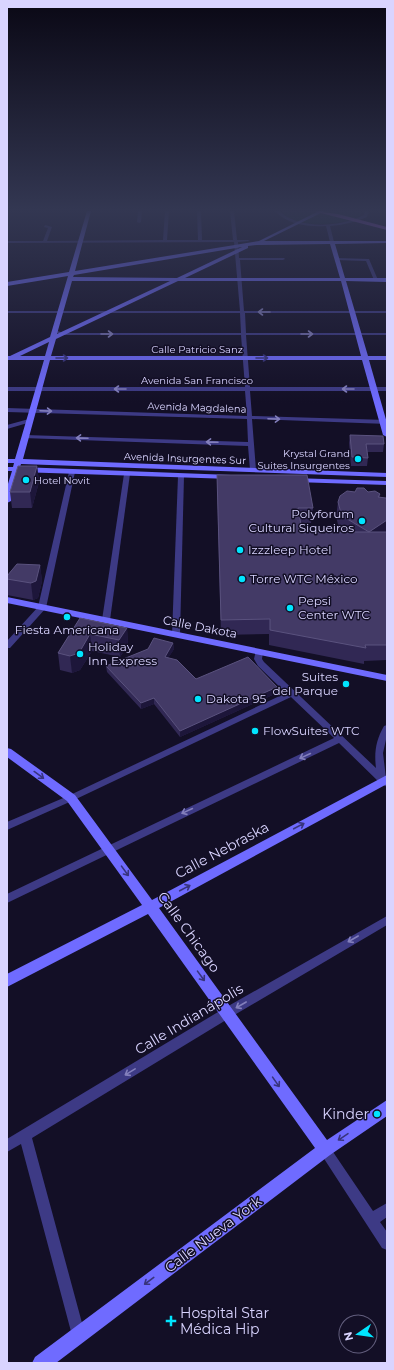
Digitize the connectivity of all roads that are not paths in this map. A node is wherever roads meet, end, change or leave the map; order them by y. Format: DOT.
graph roads {
  1 [pos="77,275"];
  2 [pos="173,275"];
  3 [pos="188,275"];
  4 [pos="239,275"];
  5 [pos="342,275"];
  6 [pos="374,275"];
  7 [pos="71,276"];
  8 [pos="164,279"];
  9 [pos="179,280"];
  10 [pos="240,280"];
  11 [pos="343,280"];
  12 [pos="376,280"];
  13 [pos="387,280"];
  14 [pos="8,281"];
  15 [pos="7,312"];
  16 [pos="60,312"];
  17 [pos="95,312"];
  18 [pos="109,312"];
  19 [pos="241,312"];
  20 [pos="352,312"];
  21 [pos="387,312"];
  22 [pos="62,334"];
  23 [pos="243,334"];
  24 [pos="358,334"];
  25 [pos="387,334"];
  26 [pos="54,335"];
  27 [pos="7,357"];
  28 [pos="47,358"];
  29 [pos="365,358"];
  30 [pos="387,358"];
  31 [pos="245,359"];
  32 [pos="7,389"];
  33 [pos="39,389"];
  34 [pos="247,389"];
  35 [pos="374,389"];
  36 [pos="387,389"];
  37 [pos="7,410"];
  38 [pos="32,411"];
  39 [pos="249,418"];
  40 [pos="29,422"];
  41 [pos="385,422"];
  42 [pos="7,427"];
  43 [pos="387,435"];
  44 [pos="25,437"];
  45 [pos="251,444"];
  46 [pos="7,461"];
  47 [pos="17,466"];
  48 [pos="7,469"];
  49 [pos="253,470"];
  50 [pos="72,472"];
  51 [pos="128,474"];
  52 [pos="387,475"];
  53 [pos="181,476"];
  54 [pos="387,483"];
  55 [pos="7,501"];
  56 [pos="7,600"];
  57 [pos="42,608"];
  58 [pos="106,620"];
  59 [pos="176,635"];
  60 [pos="7,646"];
  61 [pos="259,652"];
  62 [pos="387,678"];
  63 [pos="292,694"];
  64 [pos="387,728"];
  65 [pos="340,739"];
  66 [pos="7,752"];
  67 [pos="386,781"];
  68 [pos="71,798"];
  69 [pos="7,826"];
  70 [pos="109,848"];
  71 [pos="7,899"];
  72 [pos="150,907"];
  73 [pos="387,920"];
  74 [pos="7,981"];
  75 [pos="227,1013"];
  76 [pos="387,1107"];
  77 [pos="24,1135"];
  78 [pos="7,1146"];
  79 [pos="325,1150"];
  80 [pos="387,1209"];
  81 [pos="372,1220"];
  82 [pos="387,1243"];
  83 [pos="78,1334"];
  84 [pos="41,1363"];
  1 -- 7 [label="street"];
  2 -- 8 [label="street"];
  3 -- 9 [label="street"];
  4 -- 10 [label="street"];
  5 -- 11 [label="street"];
  6 -- 12 [label="street"];
  7 -- 8 [label="street"];
  7 -- 14 [label="street"];
  7 -- 16 [label="street"];
  8 -- 9 [label="street"];
  8 -- 17 [label="street"];
  9 -- 10 [label="street"];
  9 -- 18 [label="street"];
  10 -- 11 [label="street"];
  10 -- 19 [label="street"];
  11 -- 12 [label="street"];
  11 -- 20 [label="street"];
  12 -- 13 [label="street"];
  15 -- 16 [label="street"];
  16 -- 17 [label="street"];
  16 -- 26 [label="street"];
  17 -- 18 [label="street"];
  17 -- 26 [label="street"];
  18 -- 19 [label="street"];
  18 -- 22 [label="street"];
  20 -- 19 [label="street, one-way"];
  19 -- 23 [label="street"];
  20 -- 21 [label="street"];
  20 -- 24 [label="street"];
  22 -- 23 [label="street, one-way"];
  22 -- 26 [label="street"];
  23 -- 24 [label="street, one-way"];
  23 -- 31 [label="street"];
  24 -- 25 [label="street"];
  24 -- 29 [label="street"];
  26 -- 27 [label="street"];
  26 -- 28 [label="street"];
  27 -- 28 [label="street, Calle Patricio Sanz"];
  28 -- 31 [label="street, Calle Patricio Sanz, one-way"];
  28 -- 33 [label="street"];
  29 -- 30 [label="street, Calle Patricio Sanz"];
  31 -- 29 [label="street, Calle Patricio Sanz, one-way"];
  29 -- 35 [label="street"];
  31 -- 34 [label="street"];
  32 -- 33 [label="street, Avenida San Francisco"];
  34 -- 33 [label="street, Avenida San Francisco, one-way"];
  33 -- 38 [label="street"];
  35 -- 34 [label="street, Avenida San Francisco, one-way"];
  34 -- 39 [label="street"];
  35 -- 36 [label="street, Avenida San Francisco"];
  35 -- 41 [label="street"];
  37 -- 38 [label="street, Avenida Magdalena"];
  38 -- 39 [label="street, Avenida Magdalena, one-way"];
  38 -- 40 [label="street"];
  39 -- 41 [label="street, Avenida Magdalena, one-way"];
  39 -- 45 [label="street"];
  40 -- 42 [label="street"];
  40 -- 44 [label="street"];
  41 -- 43 [label="street"];
  45 -- 44 [label="street, one-way"];
  44 -- 47 [label="street"];
  45 -- 49 [label="street"];
  46 -- 47 [label="street, Avenida Insurgentes Sur"];
  47 -- 48 [label="street, Avenida Insurgentes Sur"];
  47 -- 49 [label="street, Avenida Insurgentes Sur"];
  47 -- 50 [label="street, Avenida Insurgentes Sur"];
  47 -- 55 [label="street"];
  49 -- 52 [label="street, Avenida Insurgentes Sur"];
  50 -- 51 [label="street, Avenida Insurgentes Sur"];
  50 -- 57 [label="street"];
  51 -- 53 [label="street, Avenida Insurgentes Sur"];
  51 -- 58 [label="street"];
  53 -- 54 [label="street, Avenida Insurgentes Sur"];
  53 -- 59 [label="street"];
  56 -- 57 [label="street, Calle Dakota"];
  57 -- 58 [label="street, Calle Dakota"];
  57 -- 60 [label="street"];
  58 -- 59 [label="street, Calle Dakota"];
  59 -- 61 [label="street, Calle Dakota"];
  61 -- 62 [label="street, Calle Dakota"];
  61 -- 63 [label="street"];
  63 -- 65 [label="street"];
  63 -- 68 [label="street"];
  64 -- 67 [label="street"];
  65 -- 67 [label="street"];
  65 -- 70 [label="street, one-way"];
  66 -- 68 [label="street, Calle Chicago, one-way"];
  72 -- 67 [label="street, Calle Nebraska, one-way"];
  68 -- 69 [label="street"];
  68 -- 70 [label="street, Calle Chicago"];
  70 -- 71 [label="street"];
  70 -- 72 [label="street, Calle Chicago, one-way"];
  72 -- 74 [label="street, Calle Nebraska"];
  72 -- 75 [label="street, Calle Chicago, one-way"];
  73 -- 75 [label="street, Calle Indianápolis, one-way"];
  75 -- 77 [label="street, Calle Indianápolis, one-way"];
  75 -- 79 [label="street, Calle Chicago, one-way"];
  76 -- 79 [label="street, Calle Nueva York, one-way"];
  77 -- 78 [label="street, Calle Indianápolis"];
  77 -- 83 [label="street"];
  79 -- 81 [label="street"];
  79 -- 83 [label="street, Calle Nueva York, one-way"];
  80 -- 81 [label="street"];
  81 -- 82 [label="street"];
  83 -- 84 [label="street, Calle Nueva York"];
}
